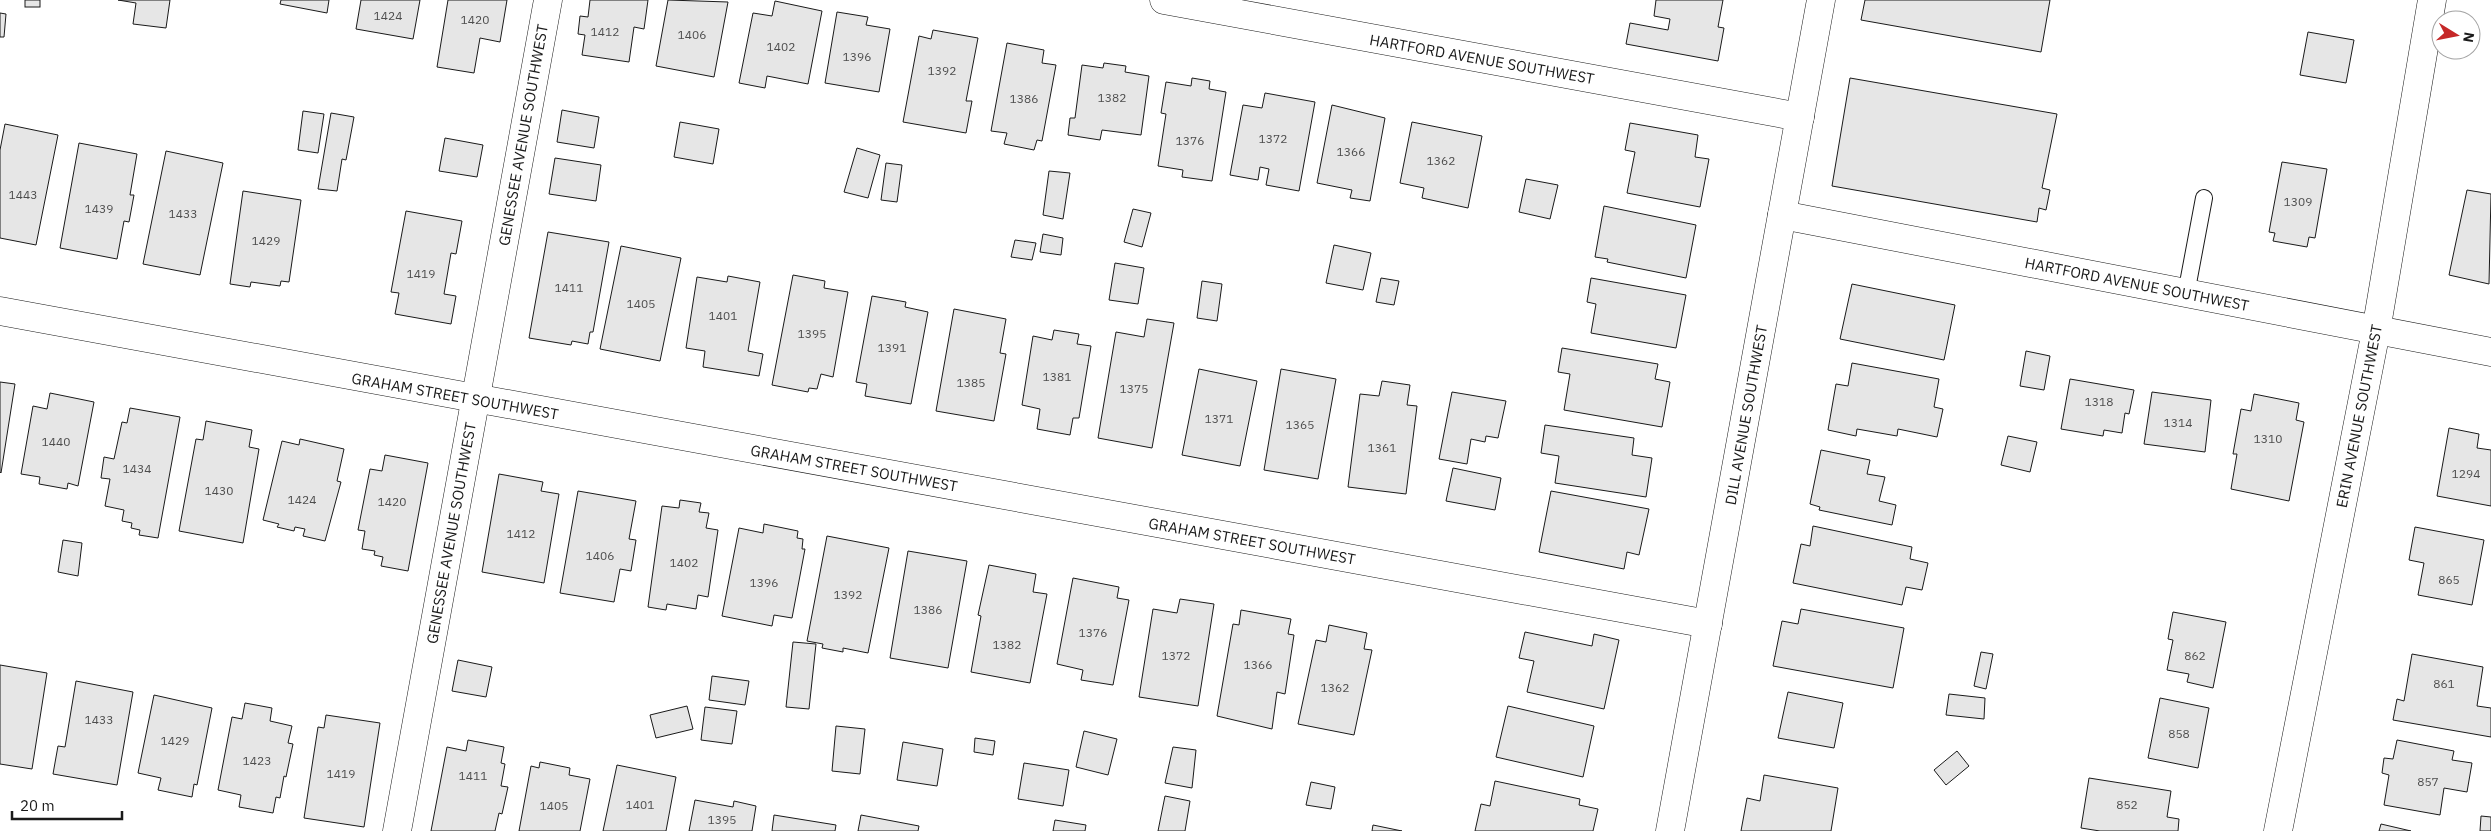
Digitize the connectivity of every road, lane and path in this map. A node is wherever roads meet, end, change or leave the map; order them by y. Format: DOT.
graph roads {
  1 [pos="548,0"];
  2 [pos="1164,0"];
  3 [pos="1821,0"];
  4 [pos="2432,0"];
  5 [pos="1800,117"];
  6 [pos="2204,198"];
  7 [pos="1782,215"];
  8 [pos="2186,294"];
  9 [pos="0,311"];
  10 [pos="2376,331"];
  11 [pos="2491,352"];
  12 [pos="475,399"];
  13 [pos="1708,624"];
  14 [pos="397,831"];
  15 [pos="1670,831"];
  16 [pos="2278,831"];
  1 -- 12 [label="street, GENESSEE AVENUE SOUTHWEST"];
  2 -- 5 [label="street, HARTFORD AVENUE SOUTHWEST"];
  3 -- 5 [label="street, DILL AVENUE SOUTHWEST"];
  4 -- 10 [label="street, ERIN AVENUE SOUTHWEST"];
  5 -- 7 [label="street, DILL AVENUE SOUTHWEST"];
  6 -- 8 [label="lane"];
  7 -- 8 [label="street, HARTFORD AVENUE SOUTHWEST"];
  7 -- 13 [label="street, DILL AVENUE SOUTHWEST"];
  8 -- 10 [label="street, HARTFORD AVENUE SOUTHWEST"];
  9 -- 12 [label="street, GRAHAM STREET SOUTHWEST"];
  10 -- 11 [label="street, HARTFORD AVENUE SOUTHWEST"];
  10 -- 16 [label="street, ERIN AVENUE SOUTHWEST"];
  12 -- 13 [label="street, GRAHAM STREET SOUTHWEST"];
  12 -- 14 [label="street, GENESSEE AVENUE SOUTHWEST"];
  13 -- 15 [label="street, DILL AVENUE SOUTHWEST"];
}
